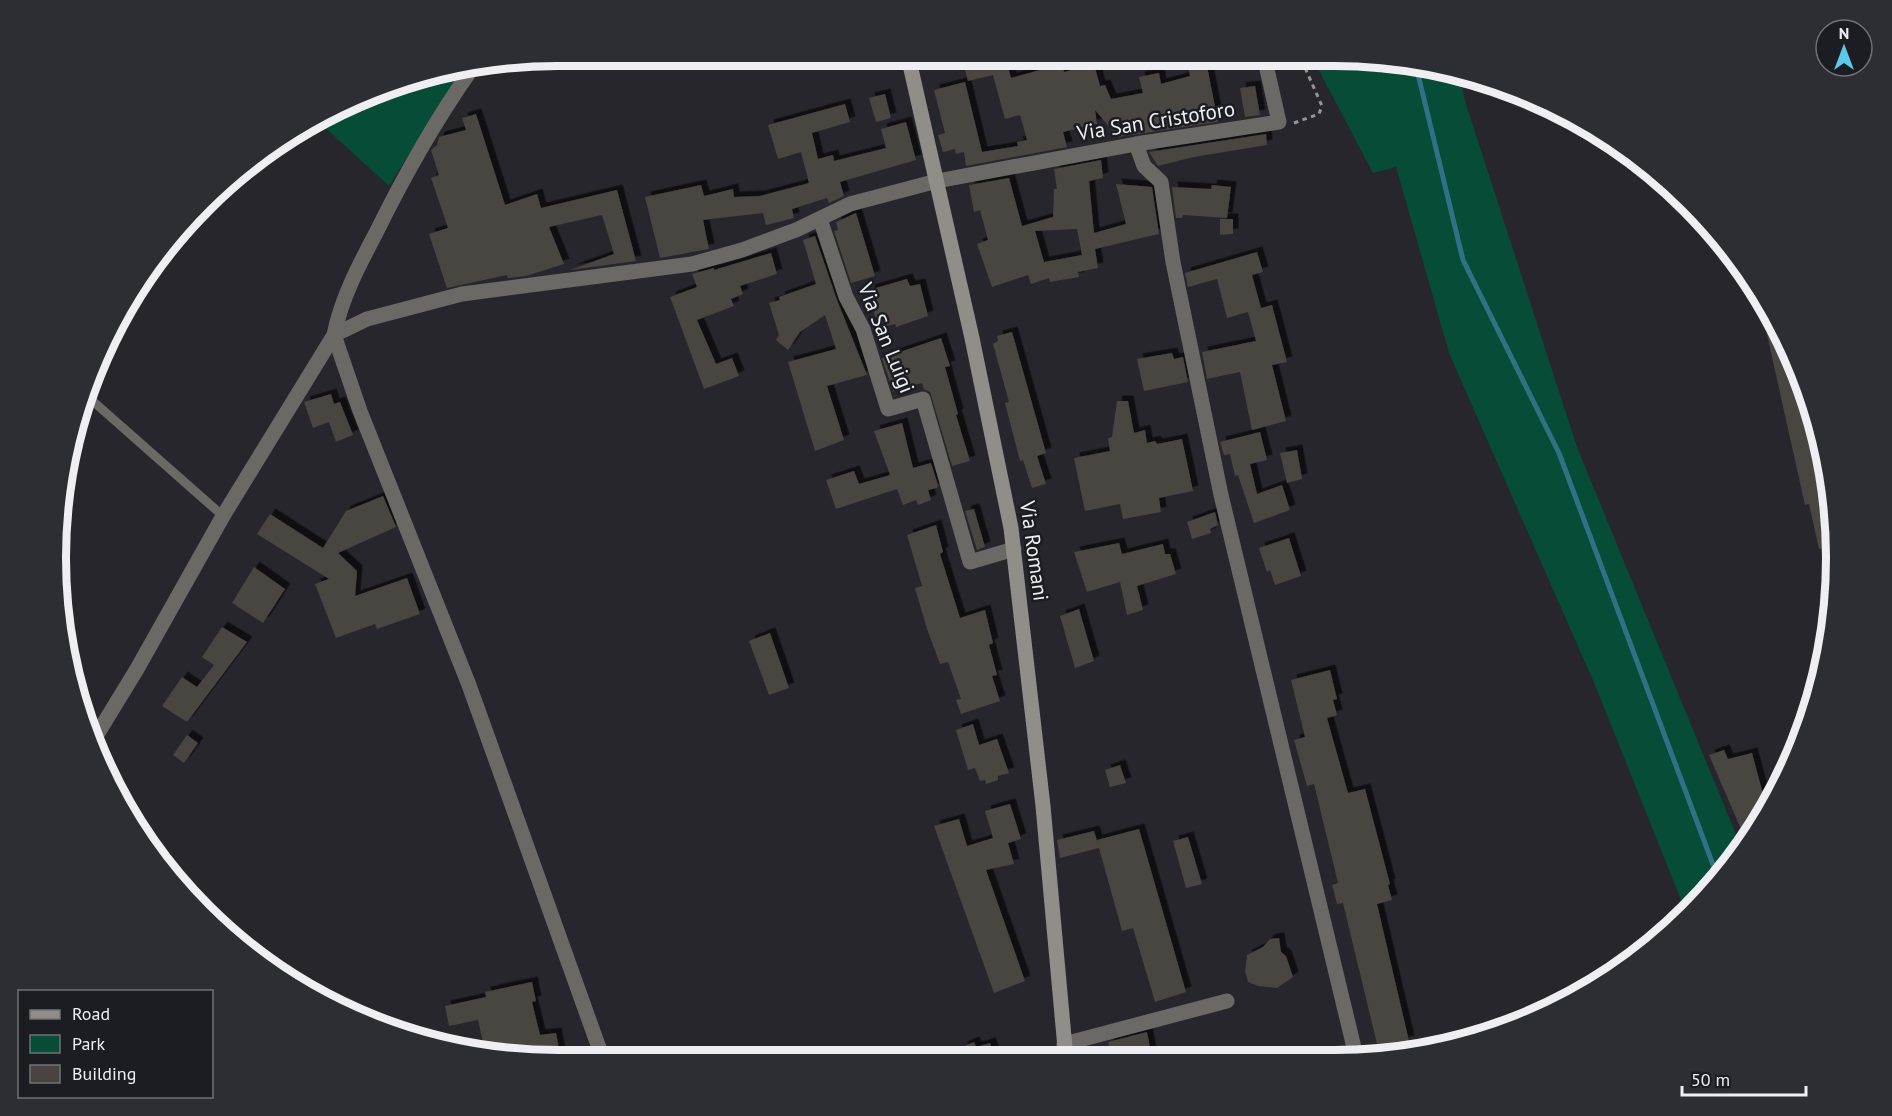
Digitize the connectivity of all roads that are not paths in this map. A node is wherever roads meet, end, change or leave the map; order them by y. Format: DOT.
graph roads {
  1 [pos="910,66"];
  2 [pos="1266,66"];
  3 [pos="468,74"];
  4 [pos="1136,144"];
  5 [pos="938,181"];
  6 [pos="820,219"];
  7 [pos="334,334"];
  8 [pos="92,400"];
  9 [pos="223,516"];
  10 [pos="1014,549"];
  11 [pos="98,733"];
  12 [pos="1227,1001"];
  13 [pos="1065,1044"];
  14 [pos="1354,1049"];
  15 [pos="600,1050"];
  16 [pos="1065,1050"];
  1 -- 5 [label="street, Via Romani"];
  2 -- 4 [label="street, Via San Cristoforo"];
  3 -- 7 [label="street"];
  4 -- 5 [label="street, Via San Cristoforo"];
  4 -- 14 [label="street"];
  5 -- 6 [label="street, Via San Cristoforo"];
  5 -- 10 [label="street, Via Romani"];
  6 -- 7 [label="street, Via San Cristoforo"];
  6 -- 10 [label="street, Via San Luigi"];
  7 -- 9 [label="street"];
  7 -- 15 [label="street"];
  8 -- 9 [label="lane"];
  9 -- 11 [label="street"];
  10 -- 13 [label="street, Via Romani"];
  12 -- 13 [label="street"];
  13 -- 16 [label="street, Via Romani"];
}
